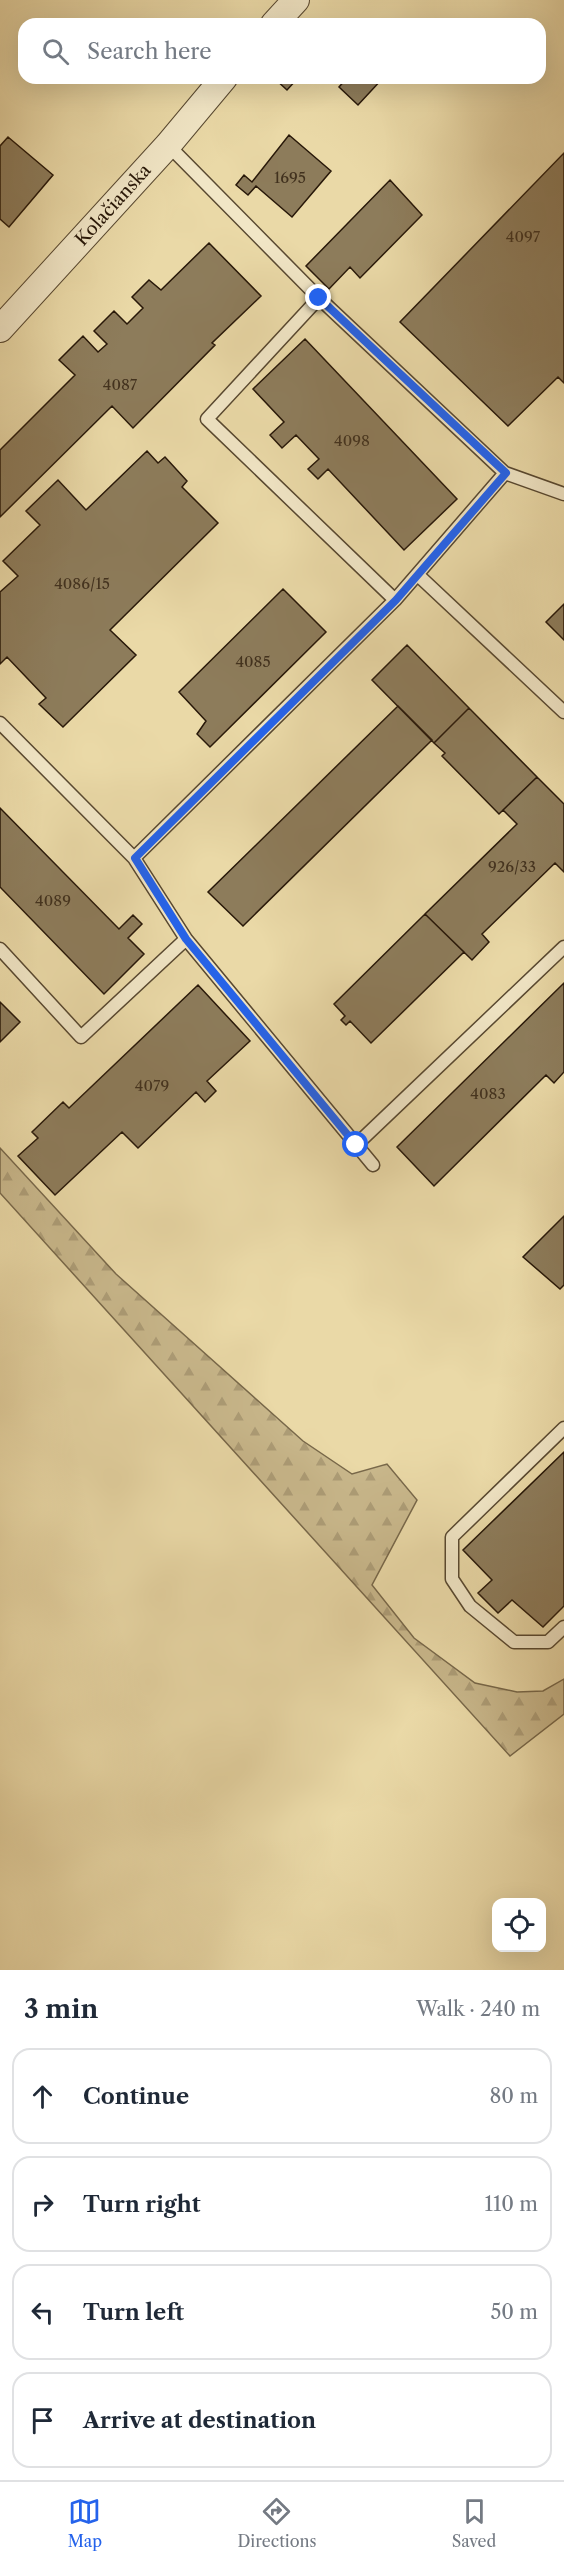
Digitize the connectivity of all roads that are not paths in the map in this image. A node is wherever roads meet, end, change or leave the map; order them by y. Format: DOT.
graph roads {
  1 [pos="296,0"];
  2 [pos="280,18"];
  3 [pos="220,84"];
  4 [pos="168,144"];
  5 [pos="319,298"];
  6 [pos="0,329"];
  7 [pos="506,473"];
  8 [pos="564,494"];
  9 [pos="419,576"];
  10 [pos="396,600"];
  11 [pos="564,712"];
  12 [pos="0,723"];
  13 [pos="135,858"];
  14 [pos="186,939"];
  15 [pos="564,947"];
  16 [pos="0,949"];
  17 [pos="356,1145"];
  18 [pos="373,1165"];
  19 [pos="564,1428"];
  20 [pos="564,1627"];
  1 -- 2 [label="street"];
  3 -- 4 [label="street, Kolačianska"];
  4 -- 5 [label="lane"];
  4 -- 6 [label="street, Kolačianska"];
  5 -- 7 [label="lane"];
  5 -- 10 [label="lane"];
  7 -- 8 [label="lane"];
  7 -- 9 [label="lane"];
  9 -- 10 [label="lane"];
  9 -- 11 [label="lane"];
  10 -- 13 [label="lane"];
  12 -- 13 [label="lane"];
  13 -- 14 [label="lane"];
  14 -- 16 [label="lane"];
  14 -- 17 [label="lane"];
  15 -- 17 [label="lane"];
  17 -- 18 [label="lane"];
  19 -- 20 [label="lane"];
}
